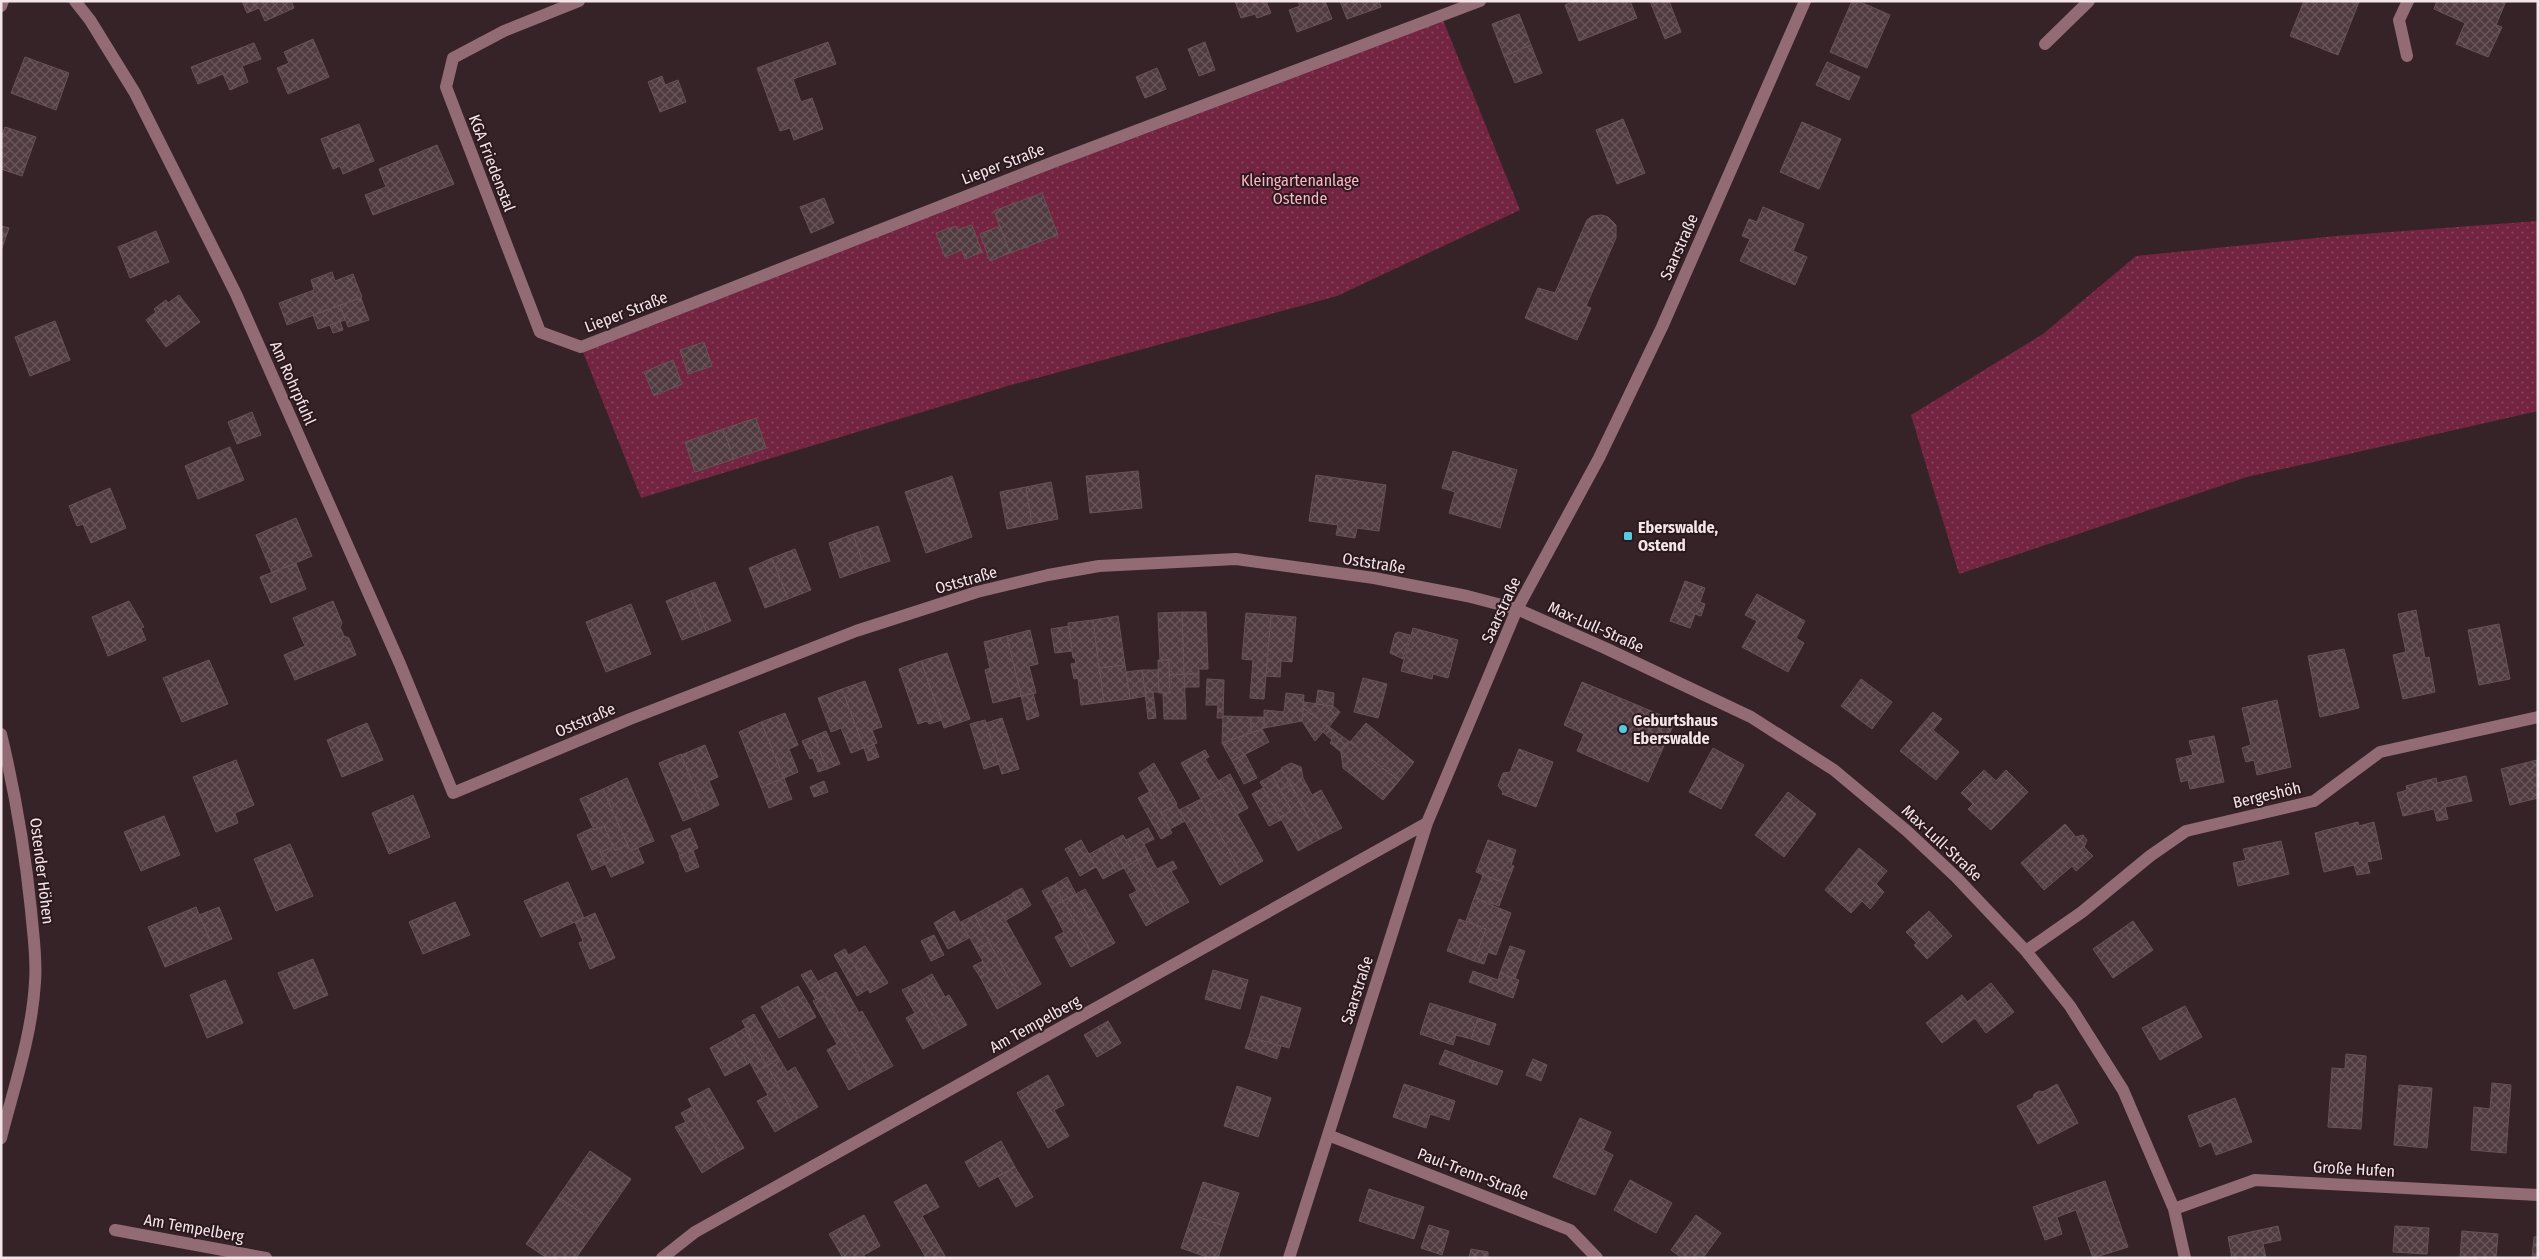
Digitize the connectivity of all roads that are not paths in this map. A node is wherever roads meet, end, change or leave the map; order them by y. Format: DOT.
graph roads {
  1 [pos="3,1"];
  2 [pos="75,1"];
  3 [pos="579,1"];
  4 [pos="1480,1"];
  5 [pos="1805,1"];
  6 [pos="2089,1"];
  7 [pos="2408,1"];
  8 [pos="1,6"];
  9 [pos="2045,44"];
  10 [pos="2407,56"];
  11 [pos="540,332"];
  12 [pos="1517,609"];
  13 [pos="2538,717"];
  14 [pos="1,734"];
  15 [pos="453,793"];
  16 [pos="1427,823"];
  17 [pos="2026,950"];
  18 [pos="2,1132"];
  19 [pos="1328,1135"];
  20 [pos="2538,1195"];
  21 [pos="2174,1209"];
  22 [pos="115,1230"];
  23 [pos="266,1258"];
  24 [pos="662,1258"];
  25 [pos="1289,1258"];
  26 [pos="1597,1258"];
  27 [pos="2185,1258"];
  1 -- 8 [label="street"];
  2 -- 15 [label="street, Am Rohrpfuhl"];
  3 -- 11 [label="street, KGA Friedenstal"];
  4 -- 11 [label="street, Lieper Straße"];
  5 -- 12 [label="street, Saarstraße"];
  6 -- 9 [label="street"];
  7 -- 10 [label="street"];
  12 -- 15 [label="street, Oststraße"];
  12 -- 16 [label="street, Saarstraße"];
  12 -- 17 [label="street, Max-Lull-Straße"];
  13 -- 17 [label="street, Bergeshöh"];
  14 -- 18 [label="street, Ostender Höhen"];
  16 -- 19 [label="street, Saarstraße"];
  16 -- 24 [label="street, Am Tempelberg"];
  17 -- 21 [label="street, Max-Lull-Straße"];
  19 -- 25 [label="street, Saarstraße"];
  19 -- 26 [label="street, Paul-Trenn-Straße"];
  20 -- 21 [label="street, Große Hufen"];
  21 -- 27 [label="street, Max-Lull-Straße"];
  22 -- 23 [label="street, Am Tempelberg"];
}
